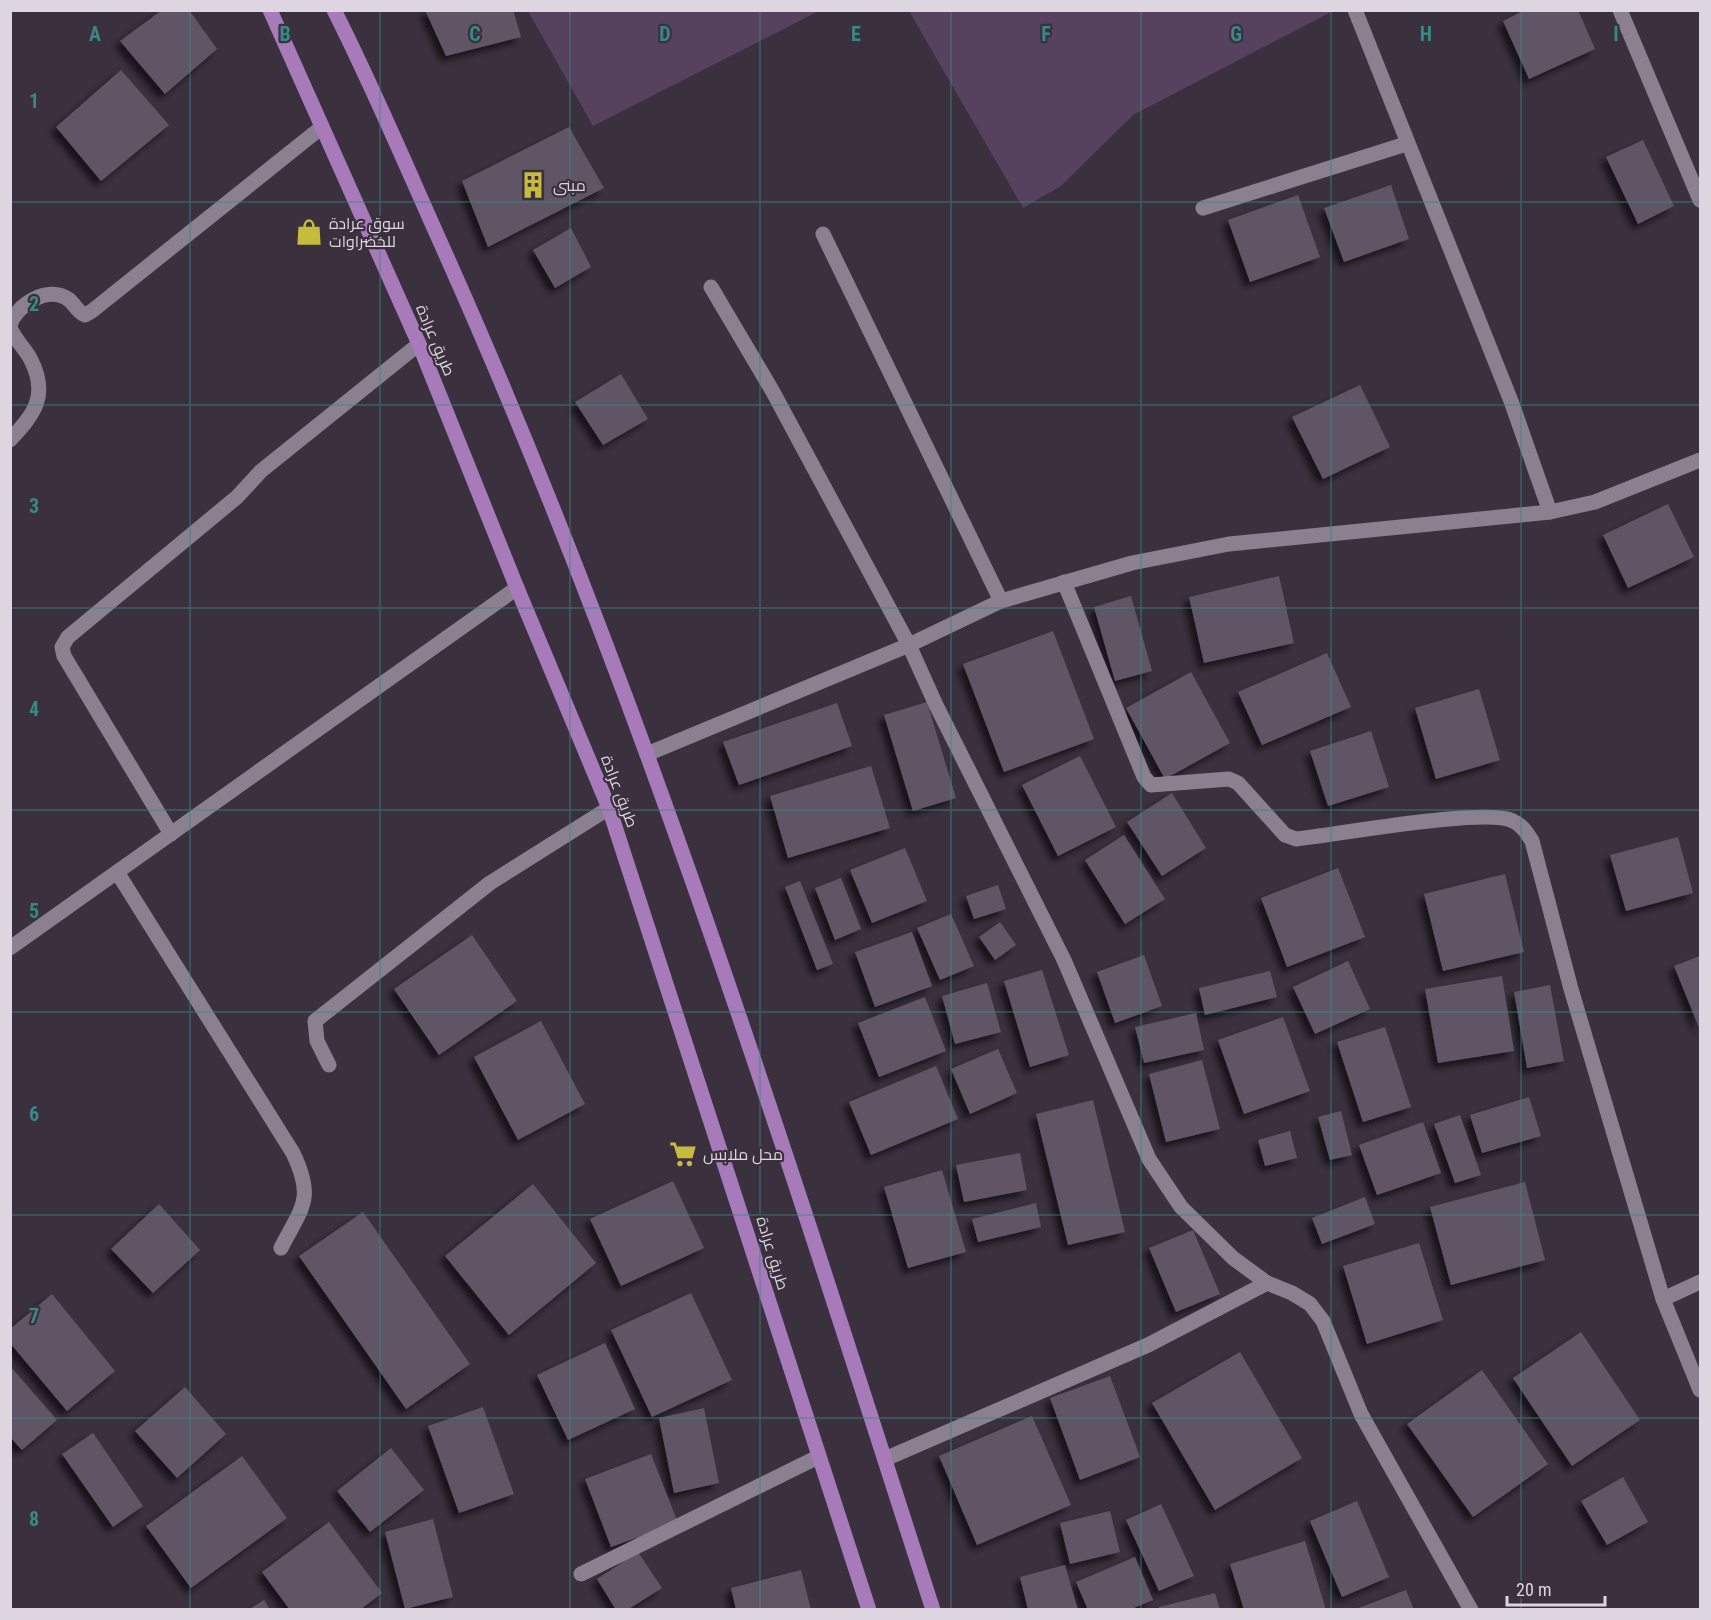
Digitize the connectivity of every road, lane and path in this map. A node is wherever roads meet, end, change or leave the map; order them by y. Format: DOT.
graph roads {
  1 [pos="270,10"];
  2 [pos="334,10"];
  3 [pos="1355,10"];
  4 [pos="1620,10"];
  5 [pos="322,127"];
  6 [pos="1406,144"];
  7 [pos="1701,200"];
  8 [pos="1203,208"];
  9 [pos="823,234"];
  10 [pos="711,287"];
  11 [pos="10,326"];
  12 [pos="419,344"];
  13 [pos="10,440"];
  14 [pos="1701,460"];
  15 [pos="1550,512"];
  16 [pos="1064,582"];
  17 [pos="517,588"];
  18 [pos="1001,601"];
  19 [pos="909,645"];
  20 [pos="647,754"];
  21 [pos="609,808"];
  22 [pos="171,834"];
  23 [pos="117,872"];
  24 [pos="10,948"];
  25 [pos="329,1065"];
  26 [pos="281,1248"];
  27 [pos="1701,1282"];
  28 [pos="1267,1283"];
  29 [pos="1663,1299"];
  30 [pos="1701,1390"];
  31 [pos="818,1457"];
  32 [pos="885,1460"];
  33 [pos="581,1574"];
  34 [pos="869,1610"];
  35 [pos="933,1610"];
  36 [pos="1471,1610"];
  1 -- 5 [label="main road, طريق عرادة"];
  2 -- 20 [label="main road"];
  3 -- 6 [label="street"];
  4 -- 7 [label="street"];
  5 -- 11 [label="street"];
  5 -- 12 [label="main road, طريق عرادة"];
  6 -- 8 [label="street"];
  6 -- 15 [label="street"];
  9 -- 18 [label="street"];
  10 -- 19 [label="street"];
  11 -- 13 [label="street"];
  12 -- 17 [label="main road, طريق عرادة"];
  12 -- 22 [label="street"];
  14 -- 15 [label="street"];
  15 -- 16 [label="street"];
  16 -- 18 [label="street"];
  16 -- 29 [label="street"];
  17 -- 21 [label="main road, طريق عرادة"];
  17 -- 22 [label="street"];
  18 -- 19 [label="street"];
  19 -- 20 [label="street"];
  19 -- 28 [label="street"];
  20 -- 32 [label="main road"];
  21 -- 25 [label="street"];
  21 -- 31 [label="main road, طريق عرادة"];
  22 -- 23 [label="street"];
  23 -- 24 [label="street"];
  23 -- 26 [label="street"];
  27 -- 29 [label="street"];
  28 -- 32 [label="street"];
  28 -- 36 [label="street"];
  29 -- 30 [label="street"];
  31 -- 33 [label="street"];
  31 -- 34 [label="main road, طريق عرادة"];
  32 -- 35 [label="main road"];
}
